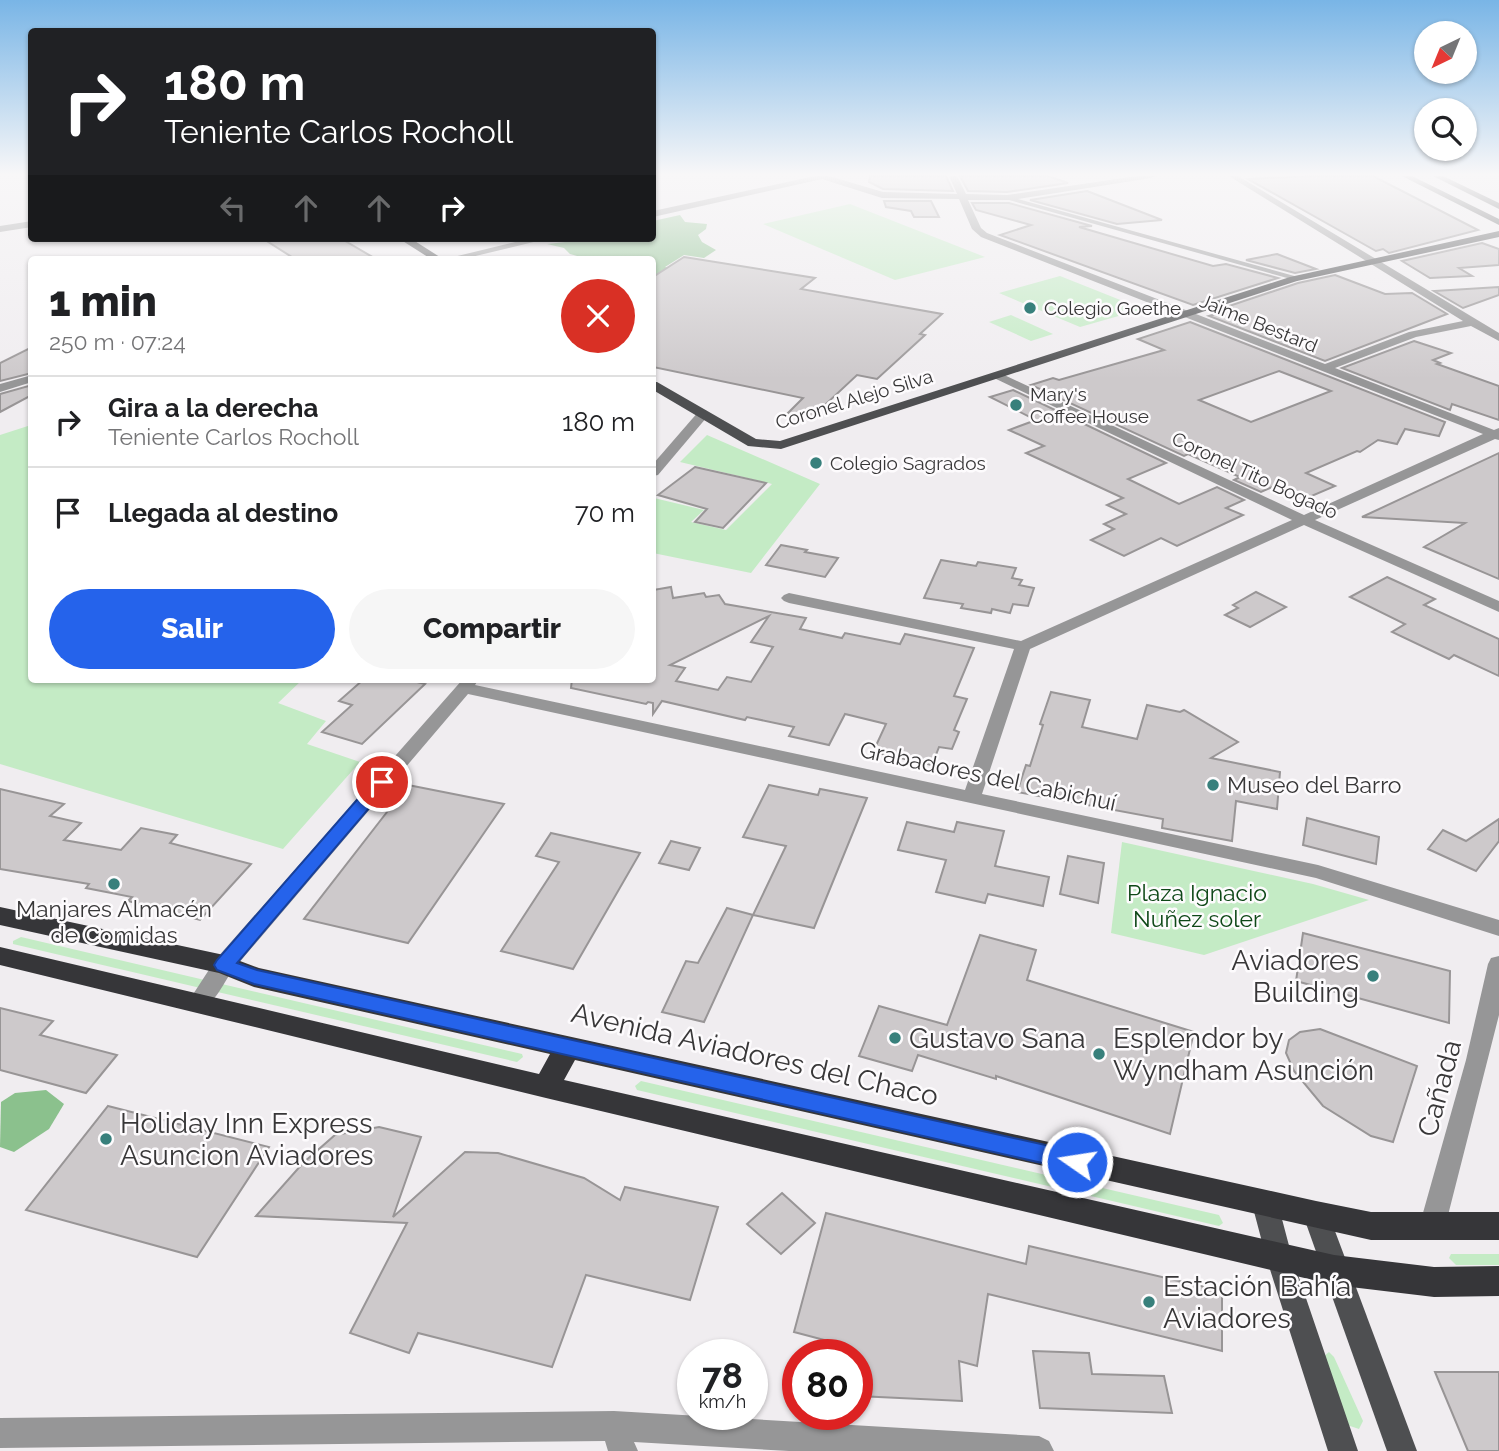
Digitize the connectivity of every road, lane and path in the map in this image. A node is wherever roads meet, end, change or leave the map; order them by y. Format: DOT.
graph roads {
  1 [pos="413,244"];
  2 [pos="519,244"];
  3 [pos="1007,244"];
  4 [pos="1169,244"];
  5 [pos="1347,244"];
  6 [pos="1452,244"];
  7 [pos="433,256"];
  8 [pos="464,256"];
  9 [pos="1374,260"];
  10 [pos="1294,279"];
  11 [pos="1186,312"];
  12 [pos="1473,322"];
  13 [pos="1499,338"];
  14 [pos="1325,368"];
  15 [pos="996,374"];
  16 [pos="28,379"];
  17 [pos="656,387"];
  18 [pos="0,388"];
  19 [pos="703,414"];
  20 [pos="1498,434"];
  21 [pos="656,469"];
  22 [pos="1302,519"];
  23 [pos="789,597"];
  24 [pos="1499,607"];
  25 [pos="1023,646"];
  26 [pos="467,684"];
  27 [pos="972,797"];
  28 [pos="0,916"];
  29 [pos="1499,928"];
  30 [pos="0,957"];
  31 [pos="1499,964"];
  32 [pos="224,965"];
  33 [pos="199,1002"];
  34 [pos="567,1048"];
  35 [pos="546,1087"];
  36 [pos="1265,1204"];
  37 [pos="1316,1215"];
  38 [pos="1499,1226"];
  39 [pos="1432,1227"];
  40 [pos="1279,1257"];
  41 [pos="1334,1270"];
  42 [pos="1499,1281"];
  43 [pos="0,1433"];
  44 [pos="618,1438"];
  45 [pos="1039,1451"];
  46 [pos="1343,1451"];
  47 [pos="1402,1451"];
  1 -- 7 [label="main road"];
  2 -- 8 [label="street"];
  3 -- 11 [label="street, Jaime Bestard"];
  4 -- 10 [label="street"];
  5 -- 9 [label="street"];
  6 -- 9 [label="main road, Coronel Alejo Silva"];
  9 -- 10 [label="main road, Coronel Alejo Silva"];
  9 -- 12 [label="street"];
  10 -- 11 [label="main road, Coronel Alejo Silva"];
  11 -- 14 [label="street, Jaime Bestard"];
  11 -- 15 [label="main road, Coronel Alejo Silva"];
  12 -- 13 [label="street"];
  12 -- 14 [label="street"];
  14 -- 20 [label="street, Jaime Bestard"];
  15 -- 19 [label="main road, Coronel Alejo Silva"];
  15 -- 22 [label="street, Coronel Tito Bogado"];
  16 -- 18 [label="street"];
  17 -- 19 [label="main road, Coronel Alejo Silva"];
  19 -- 21 [label="street"];
  20 -- 22 [label="street"];
  22 -- 24 [label="street, Coronel Tito Bogado"];
  22 -- 25 [label="street"];
  23 -- 25 [label="street"];
  25 -- 27 [label="street"];
  26 -- 27 [label="street, Grabadores del Cabichuí"];
  26 -- 32 [label="street"];
  27 -- 29 [label="street, Grabadores del Cabichuí"];
  28 -- 32 [label="highway, Avenida Aviadores del Chaco"];
  30 -- 33 [label="highway"];
  31 -- 39 [label="street, Cañada"];
  32 -- 33 [label="street"];
  32 -- 34 [label="highway, Avenida Aviadores del Chaco"];
  33 -- 35 [label="highway"];
  34 -- 35 [label="highway"];
  34 -- 36 [label="highway, Avenida Aviadores del Chaco"];
  35 -- 40 [label="highway"];
  36 -- 37 [label="highway, Avenida Aviadores del Chaco"];
  36 -- 40 [label="main road"];
  37 -- 39 [label="highway, Avenida Aviadores del Chaco"];
  37 -- 41 [label="main road"];
  38 -- 39 [label="highway, Avenida Aviadores del Chaco"];
  40 -- 41 [label="highway"];
  40 -- 46 [label="main road"];
  41 -- 42 [label="highway"];
  41 -- 47 [label="main road"];
  43 -- 44 [label="street"];
  44 -- 45 [label="street"];
}
